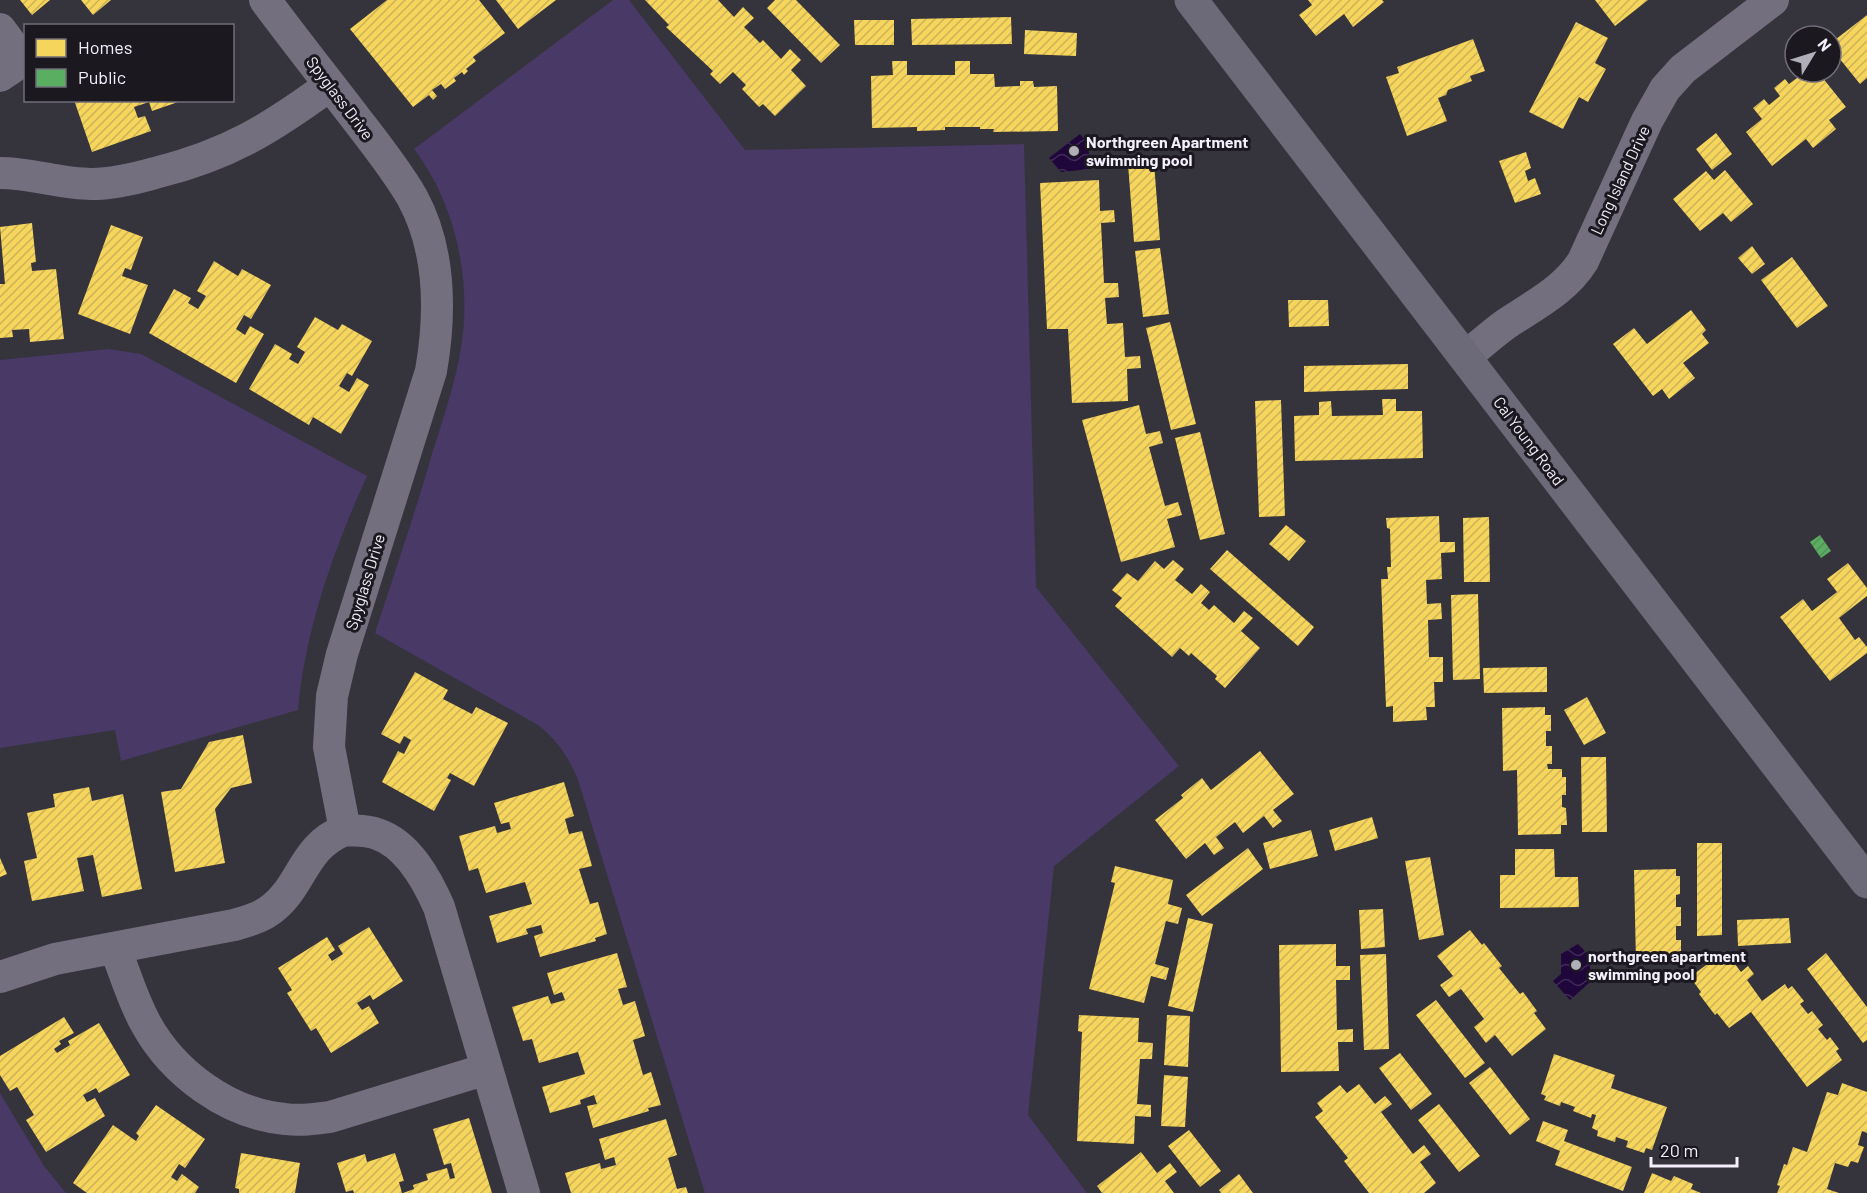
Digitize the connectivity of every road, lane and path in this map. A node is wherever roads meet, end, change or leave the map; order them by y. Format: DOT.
graph roads {
  1 [pos="265,0"];
  2 [pos="1191,0"];
  3 [pos="1773,0"];
  4 [pos="0,29"];
  5 [pos="0,76"];
  6 [pos="330,86"];
  7 [pos="0,173"];
  8 [pos="1465,357"];
  9 [pos="345,830"];
  10 [pos="1867,882"];
  11 [pos="115,948"];
  12 [pos="0,976"];
  13 [pos="487,1069"];
  14 [pos="524,1193"];
  1 -- 6 [label="street, Spyglass Drive"];
  2 -- 8 [label="main road, Cal Young Road"];
  3 -- 8 [label="street, Long Island Drive"];
  4 -- 5 [label="street"];
  6 -- 7 [label="street"];
  6 -- 9 [label="street, Spyglass Drive"];
  8 -- 10 [label="main road, Cal Young Road"];
  9 -- 11 [label="street"];
  9 -- 13 [label="street"];
  11 -- 12 [label="street"];
  11 -- 13 [label="street"];
  13 -- 14 [label="street"];
}
